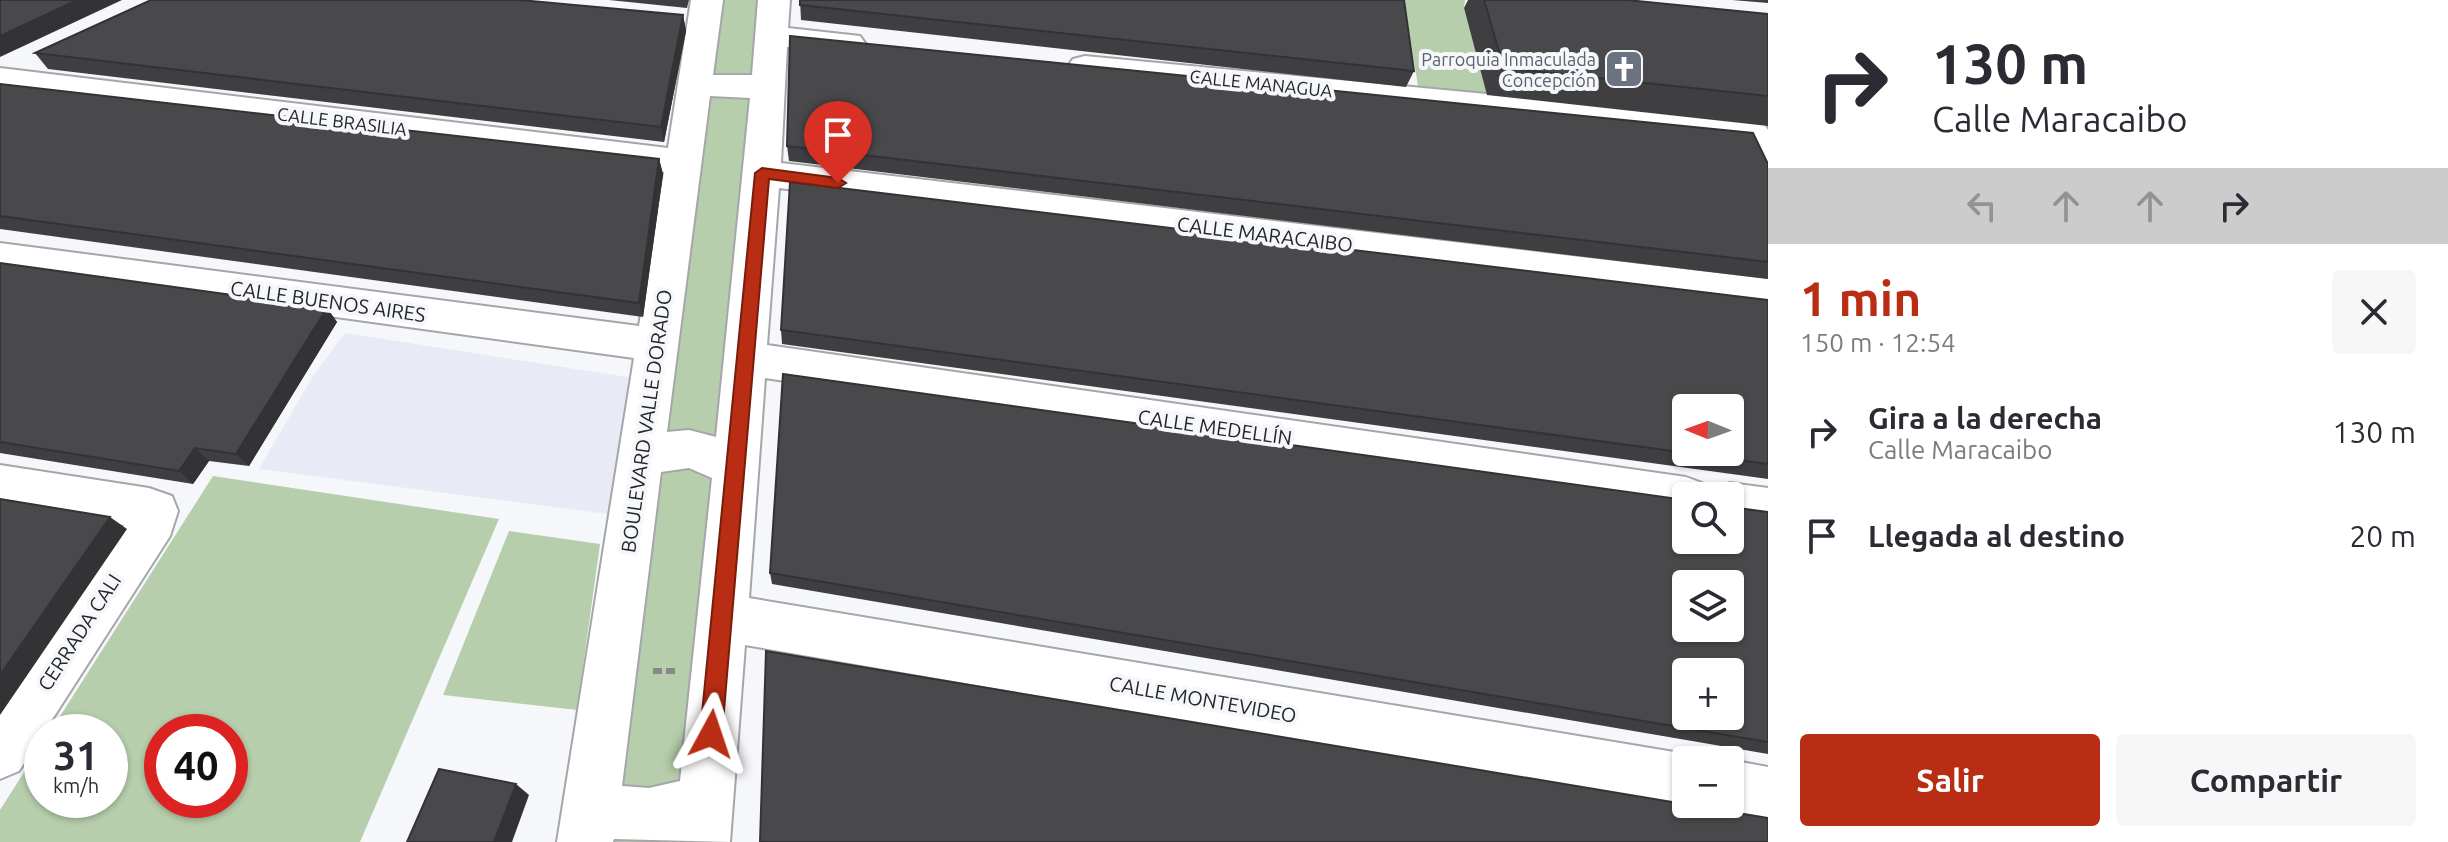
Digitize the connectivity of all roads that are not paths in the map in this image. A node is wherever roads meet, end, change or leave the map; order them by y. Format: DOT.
graph roads {
  1 [pos="698,12"];
  2 [pos="773,15"];
  3 [pos="882,46"];
  4 [pos="42,52"];
  5 [pos="1055,63"];
  6 [pos="0,71"];
  7 [pos="0,79"];
  8 [pos="696,81"];
  9 [pos="768,81"];
  10 [pos="683,162"];
  11 [pos="1768,164"];
  12 [pos="762,173"];
  13 [pos="0,257"];
  14 [pos="1768,294"];
  15 [pos="656,345"];
  16 [pos="744,358"];
  17 [pos="640,461"];
  18 [pos="735,469"];
  19 [pos="0,485"];
  20 [pos="1672,495"];
  21 [pos="1744,505"];
  22 [pos="1768,509"];
  23 [pos="721,617"];
  24 [pos="0,752"];
  25 [pos="1672,779"];
  26 [pos="1744,791"];
  27 [pos="1768,795"];
  28 [pos="704,820"];
  29 [pos="588,823"];
  1 -- 2 [label="street"];
  1 -- 8 [label="street, BOULEVARD VALLE DORADO"];
  2 -- 3 [label="street"];
  2 -- 9 [label="street"];
  4 -- 6 [label="street"];
  5 -- 11 [label="street, CALLE MANAGUA"];
  7 -- 10 [label="street, CALLE BRASILIA"];
  8 -- 9 [label="street"];
  8 -- 10 [label="street, BOULEVARD VALLE DORADO"];
  9 -- 12 [label="street"];
  10 -- 15 [label="street, BOULEVARD VALLE DORADO"];
  12 -- 14 [label="street, CALLE MARACAIBO"];
  12 -- 16 [label="street"];
  13 -- 15 [label="street, CALLE BUENOS AIRES"];
  15 -- 17 [label="street, BOULEVARD VALLE DORADO"];
  16 -- 18 [label="street"];
  16 -- 20 [label="street, CALLE MEDELLÍN"];
  17 -- 18 [label="street"];
  17 -- 29 [label="street, BOULEVARD VALLE DORADO"];
  18 -- 23 [label="street"];
  19 -- 24 [label="street, CERRADA CALI"];
  21 -- 22 [label="street"];
  23 -- 25 [label="street, CALLE MONTEVIDEO"];
  23 -- 28 [label="street"];
  26 -- 27 [label="street"];
  28 -- 29 [label="street"];
}
